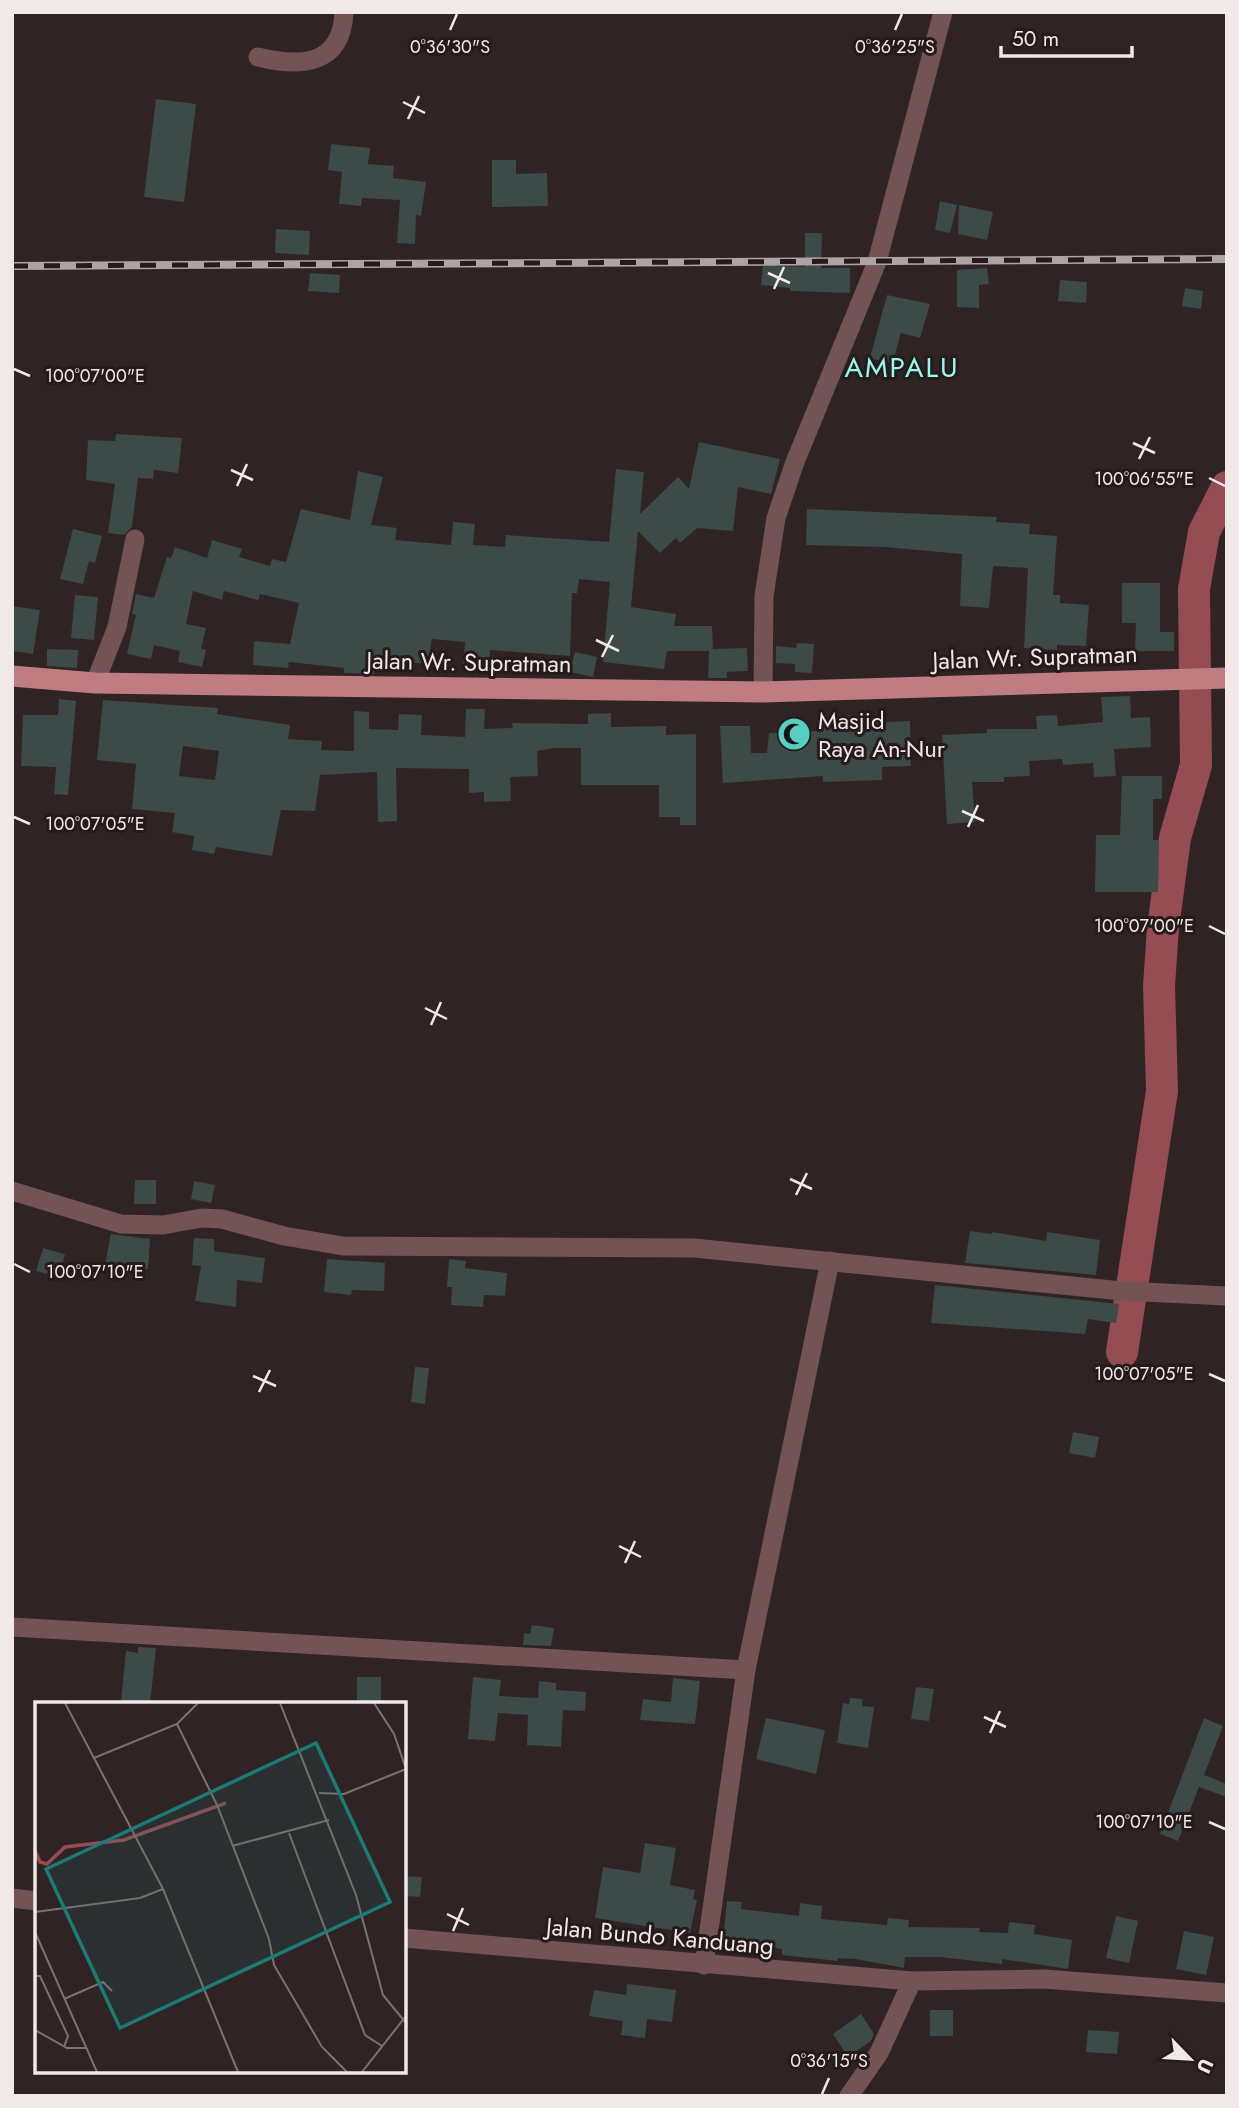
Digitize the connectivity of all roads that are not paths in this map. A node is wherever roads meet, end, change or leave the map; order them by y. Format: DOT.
graph roads {
  1 [pos="344,12"];
  2 [pos="943,12"];
  3 [pos="258,57"];
  4 [pos="135,539"];
  5 [pos="12,676"];
  6 [pos="1227,678"];
  7 [pos="95,683"];
  8 [pos="763,692"];
  9 [pos="12,1191"];
  10 [pos="830,1261"];
  11 [pos="1227,1296"];
  12 [pos="12,1627"];
  13 [pos="746,1670"];
  14 [pos="12,1898"];
  15 [pos="35,1901"];
  16 [pos="406,1938"];
  17 [pos="704,1965"];
  18 [pos="912,1981"];
  19 [pos="1227,1993"];
  20 [pos="849,2096"];
  1 -- 3 [label="street"];
  2 -- 8 [label="street"];
  4 -- 7 [label="street"];
  5 -- 7 [label="main road, Jalan Wr. Supratman"];
  6 -- 8 [label="main road, Jalan Wr. Supratman"];
  7 -- 8 [label="main road, Jalan Wr. Supratman"];
  9 -- 10 [label="street"];
  10 -- 11 [label="street"];
  10 -- 13 [label="street"];
  12 -- 13 [label="street"];
  13 -- 17 [label="street"];
  14 -- 15 [label="street"];
  16 -- 17 [label="street, Jalan Bundo Kanduang"];
  17 -- 18 [label="street, Jalan Bundo Kanduang"];
  18 -- 19 [label="street, Jalan Bundo Kanduang"];
  18 -- 20 [label="street"];
}
